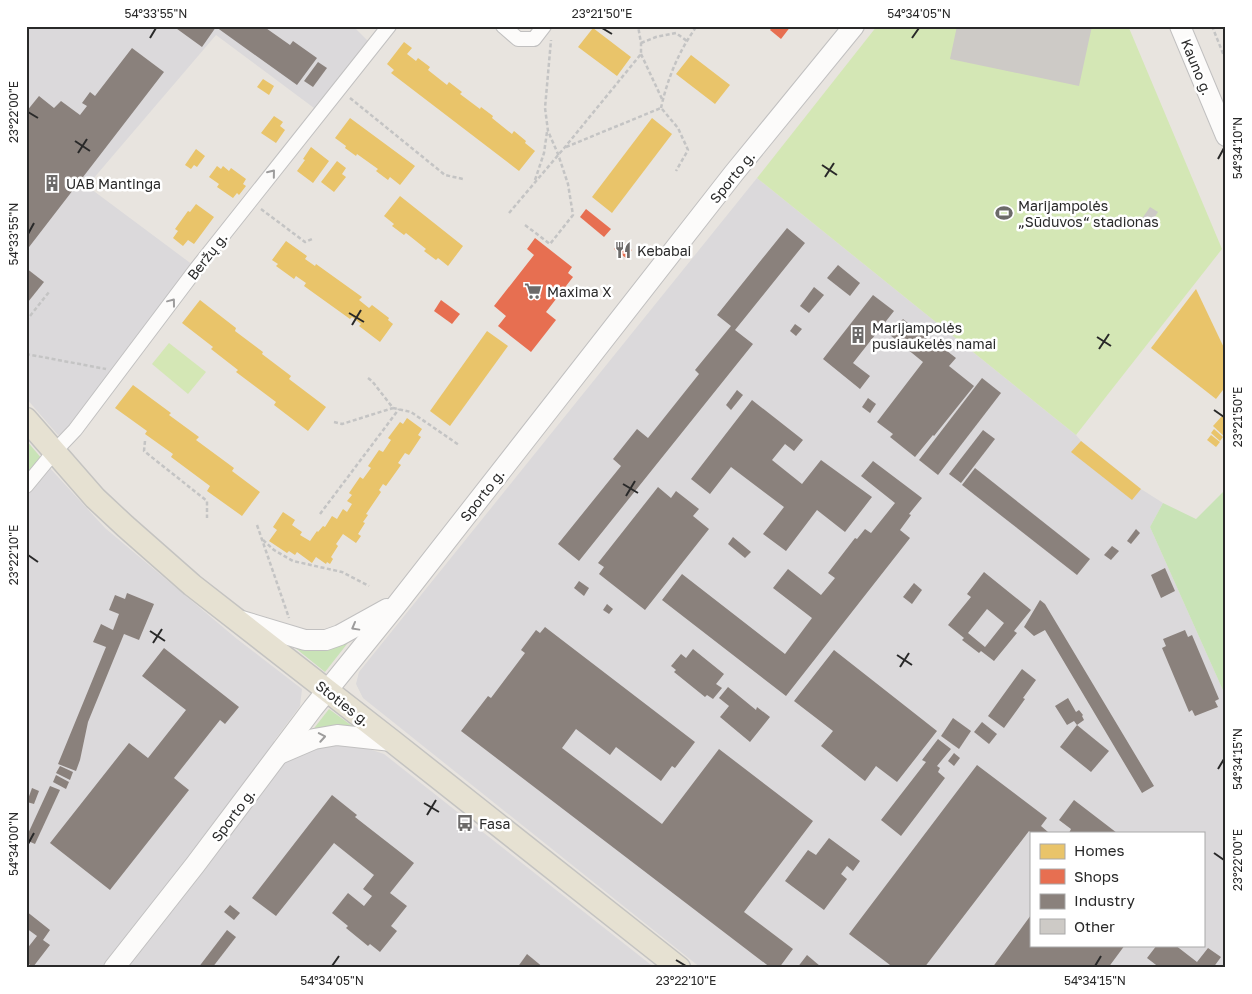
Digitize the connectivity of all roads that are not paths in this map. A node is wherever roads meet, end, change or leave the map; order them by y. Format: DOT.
graph roads {
  1 [pos="389,26"];
  2 [pos="503,26"];
  3 [pos="854,26"];
  4 [pos="1180,26"];
  5 [pos="548,31"];
  6 [pos="1226,136"];
  7 [pos="26,419"];
  8 [pos="54,452"];
  9 [pos="26,486"];
  10 [pos="398,604"];
  11 [pos="237,620"];
  12 [pos="326,691"];
  13 [pos="392,741"];
  14 [pos="277,755"];
  15 [pos="114,968"];
  16 [pos="679,968"];
  8 -- 1 [label="street, Beržų g., one-way"];
  2 -- 5 [label="street"];
  3 -- 10 [label="street, Sporto g."];
  4 -- 6 [label="street, Kauno g."];
  7 -- 8 [label="main road, Stoties g."];
  8 -- 9 [label="street, Beržų g."];
  8 -- 11 [label="main road, Stoties g."];
  10 -- 11 [label="street, one-way"];
  10 -- 12 [label="street, Sporto g."];
  11 -- 12 [label="main road, Stoties g."];
  12 -- 13 [label="main road, Stoties g."];
  12 -- 14 [label="street, Sporto g."];
  14 -- 13 [label="street, one-way"];
  13 -- 16 [label="main road, Stoties g."];
  14 -- 15 [label="street, Sporto g."];
}
